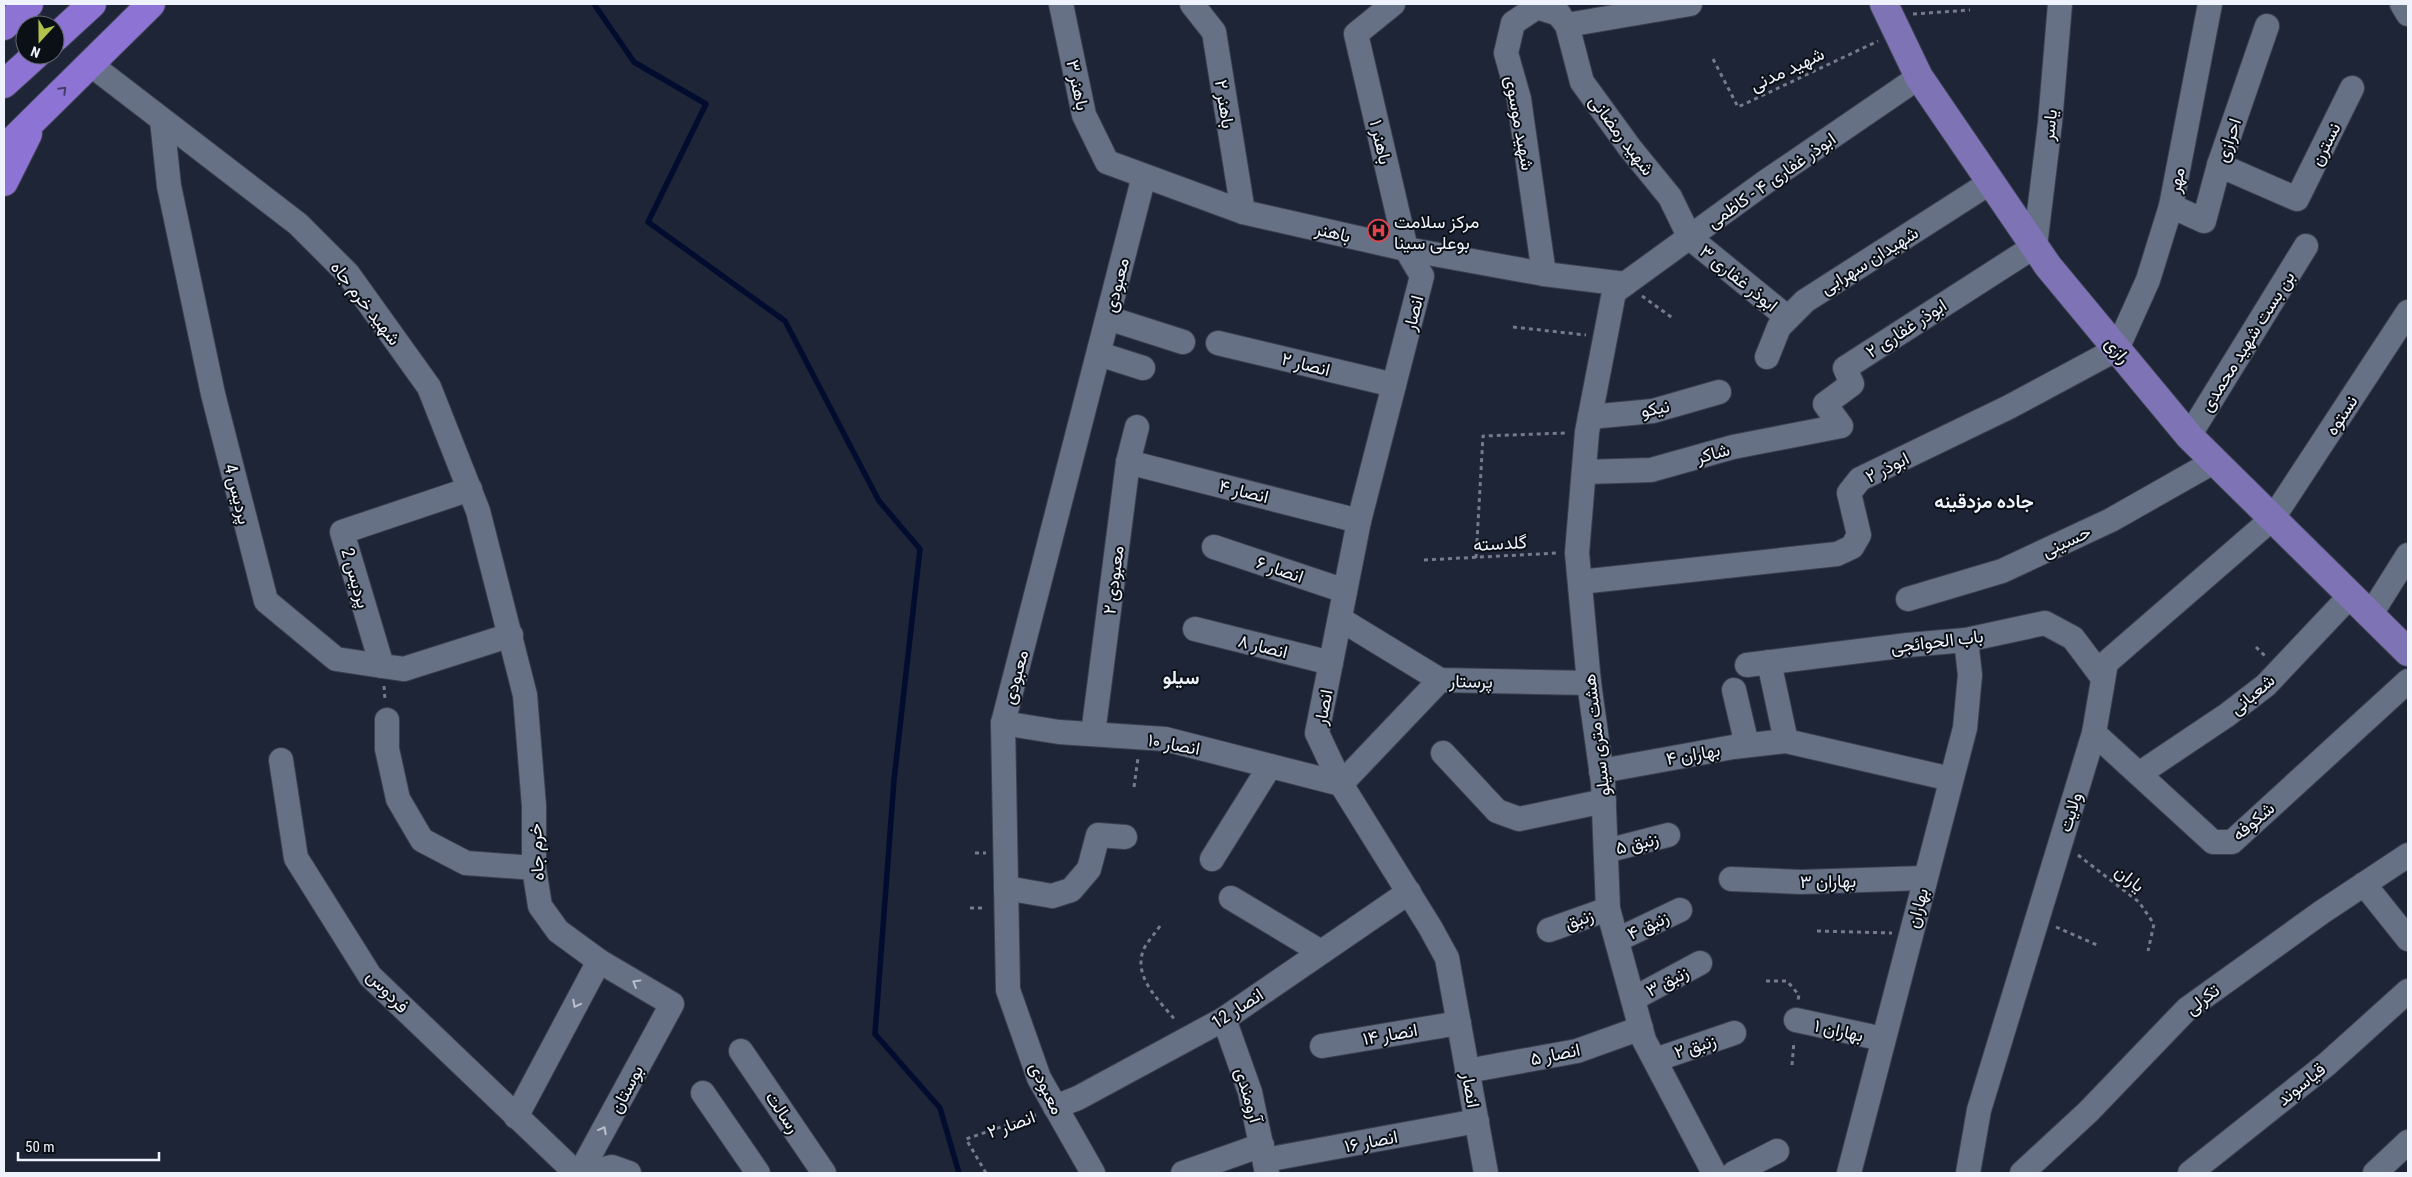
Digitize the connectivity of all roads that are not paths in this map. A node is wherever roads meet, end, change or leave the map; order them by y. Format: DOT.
graph roads {
  1 [pos="92,4"];
  2 [pos="151,4"];
  3 [pos="1061,4"];
  4 [pos="1192,4"];
  5 [pos="1393,4"];
  6 [pos="1690,4"];
  7 [pos="2060,4"];
  8 [pos="2210,4"];
  9 [pos="2402,4"];
  10 [pos="19,8"];
  11 [pos="1559,14"];
  12 [pos="2408,14"];
  13 [pos="1890,17"];
  14 [pos="4,26"];
  15 [pos="2267,26"];
  16 [pos="65,29"];
  17 [pos="90,64"];
  18 [pos="25,65"];
  19 [pos="1919,77"];
  20 [pos="4,84"];
  21 [pos="2352,88"];
  22 [pos="36,117"];
  23 [pos="162,120"];
  24 [pos="4,149"];
  25 [pos="1106,162"];
  26 [pos="2219,165"];
  27 [pos="1144,176"];
  28 [pos="4,182"];
  29 [pos="1991,182"];
  30 [pos="2171,206"];
  31 [pos="1243,212"];
  32 [pos="1690,238"];
  33 [pos="2035,246"];
  34 [pos="2306,246"];
  35 [pos="1406,249"];
  36 [pos="1544,274"];
  37 [pos="1625,284"];
  38 [pos="2408,312"];
  39 [pos="1108,318"];
  40 [pos="1788,318"];
  41 [pos="1183,342"];
  42 [pos="1218,343"];
  43 [pos="2117,349"];
  44 [pos="1099,354"];
  45 [pos="1767,357"];
  46 [pos="1144,368"];
  47 [pos="1394,386"];
  48 [pos="1719,392"];
  49 [pos="1589,425"];
  50 [pos="1841,426"];
  51 [pos="1137,427"];
  52 [pos="2189,436"];
  53 [pos="2215,461"];
  54 [pos="1128,462"];
  55 [pos="1584,472"];
  56 [pos="470,489"];
  57 [pos="2274,518"];
  58 [pos="1359,520"];
  59 [pos="1214,546"];
  60 [pos="2408,555"];
  61 [pos="1580,582"];
  62 [pos="1345,591"];
  63 [pos="2351,595"];
  64 [pos="1908,599"];
  65 [pos="2371,614"];
  66 [pos="1340,619"];
  67 [pos="1195,629"];
  68 [pos="511,635"];
  69 [pos="1966,640"];
  70 [pos="2408,652"];
  71 [pos="1331,663"];
  72 [pos="382,666"];
  73 [pos="2103,678"];
  74 [pos="1440,680"];
  75 [pos="2408,681"];
  76 [pos="1589,683"];
  77 [pos="1734,690"];
  78 [pos="387,720"];
  79 [pos="1003,723"];
  80 [pos="2094,733"];
  81 [pos="1093,734"];
  82 [pos="1786,741"];
  83 [pos="1747,745"];
  84 [pos="1443,753"];
  85 [pos="281,760"];
  86 [pos="1270,766"];
  87 [pos="1601,771"];
  88 [pos="2139,774"];
  89 [pos="1951,779"];
  90 [pos="1341,784"];
  91 [pos="1604,801"];
  92 [pos="1668,835"];
  93 [pos="1125,837"];
  94 [pos="1606,851"];
  95 [pos="2408,855"];
  96 [pos="1212,859"];
  97 [pos="534,868"];
  98 [pos="1925,878"];
  99 [pos="1731,879"];
  100 [pos="2364,884"];
  101 [pos="1006,888"];
  102 [pos="1408,892"];
  103 [pos="1231,898"];
  104 [pos="1608,909"];
  105 [pos="1680,910"];
  106 [pos="1550,930"];
  107 [pos="2408,939"];
  108 [pos="1617,940"];
  109 [pos="1321,952"];
  110 [pos="599,961"];
  111 [pos="1700,963"];
  112 [pos="2408,991"];
  113 [pos="1633,998"];
  114 [pos="672,1004"];
  115 [pos="1224,1019"];
  116 [pos="1796,1020"];
  117 [pos="1459,1023"];
  118 [pos="1641,1028"];
  119 [pos="1734,1033"];
  120 [pos="1883,1039"];
  121 [pos="1322,1046"];
  122 [pos="741,1051"];
  123 [pos="1655,1060"];
  124 [pos="1468,1071"];
  125 [pos="702,1093"];
  126 [pos="1056,1107"];
  127 [pos="516,1117"];
  128 [pos="1477,1121"];
  129 [pos="2408,1142"];
  130 [pos="1776,1152"];
  131 [pos="1265,1160"];
  132 [pos="578,1173"];
  133 [pos="587,1173"];
  134 [pos="629,1173"];
  135 [pos="758,1173"];
  136 [pos="824,1173"];
  137 [pos="1093,1173"];
  138 [pos="1183,1173"];
  139 [pos="1486,1173"];
  140 [pos="1714,1173"];
  141 [pos="1734,1173"];
  142 [pos="1849,1173"];
  143 [pos="1968,1173"];
  144 [pos="2022,1173"];
  145 [pos="2190,1173"];
  146 [pos="2375,1173"];
  1 -- 16 [label="highway"];
  2 -- 17 [label="highway"];
  3 -- 25 [label="street, باهنر ۳"];
  4 -- 31 [label="street, باهنر ۲"];
  5 -- 35 [label="street, باهنر ۱"];
  6 -- 11 [label="street"];
  7 -- 33 [label="street, یاسر"];
  8 -- 30 [label="street, مهر"];
  9 -- 12 [label="street"];
  10 -- 14 [label="highway"];
  11 -- 32 [label="street, شهید رمضانی"];
  11 -- 36 [label="street, شهید موسوی"];
  13 -- 19 [label="main road, رازی"];
  15 -- 26 [label="street, احرازی"];
  22 -- 17 [label="highway, one-way"];
  17 -- 23 [label="street, شهید خرم جاه"];
  18 -- 20 [label="highway"];
  19 -- 29 [label="main road, رازی"];
  19 -- 32 [label="street, ابوذر غفاری ۴ - کاظمی"];
  21 -- 26 [label="street, نسترن"];
  22 -- 24 [label="highway"];
  22 -- 28 [label="highway"];
  23 -- 56 [label="street, شهید خرم جاه"];
  23 -- 72 [label="street, پردیس 4"];
  25 -- 27 [label="street, باهنر"];
  26 -- 30 [label="street, احرازی"];
  27 -- 31 [label="street, باهنر"];
  27 -- 39 [label="street, معبودی"];
  29 -- 33 [label="main road, رازی"];
  29 -- 40 [label="street, شهیدان سهرابی"];
  30 -- 43 [label="street, مهر"];
  31 -- 35 [label="street, باهنر"];
  32 -- 37 [label="street, ابوذر غفاری ۴ - کاظمی"];
  32 -- 40 [label="street, ابوذر غفاری ۳"];
  33 -- 43 [label="main road, رازی"];
  33 -- 50 [label="street, ابوذر غفاری ۲"];
  34 -- 52 [label="street, بن بست شهید محمدی"];
  35 -- 36 [label="street, باهنر"];
  35 -- 47 [label="street, انصار"];
  36 -- 37 [label="street, باهنر"];
  37 -- 49 [label="street, هشت متری سیلو"];
  38 -- 57 [label="street, نستوه"];
  39 -- 41 [label="street"];
  39 -- 44 [label="street, معبودی"];
  40 -- 45 [label="street, شهیدان سهرابی"];
  42 -- 47 [label="street, انصار ۲"];
  43 -- 52 [label="main road, رازی"];
  43 -- 61 [label="street, ابوذر ۲"];
  44 -- 46 [label="street"];
  44 -- 79 [label="street, معبودی"];
  47 -- 58 [label="street, انصار"];
  48 -- 49 [label="street, نیکو"];
  49 -- 55 [label="street, هشت متری سیلو"];
  50 -- 55 [label="street, شاکر"];
  51 -- 54 [label="street, معبودی ۲"];
  52 -- 53 [label="main road, رازی"];
  53 -- 57 [label="main road, رازی"];
  53 -- 64 [label="street, حسینی"];
  54 -- 58 [label="street, انصار ۴"];
  54 -- 81 [label="street, معبودی ۲"];
  55 -- 61 [label="street, هشت متری سیلو"];
  56 -- 68 [label="street, شهید خرم جاه"];
  56 -- 72 [label="street, پردیس 2"];
  57 -- 63 [label="main road, رازی"];
  57 -- 73 [label="street, ولایت"];
  58 -- 62 [label="street, انصار"];
  59 -- 62 [label="street, انصار ۶"];
  60 -- 65 [label="street"];
  61 -- 76 [label="street, هشت متری سیلو"];
  62 -- 66 [label="street, انصار"];
  63 -- 65 [label="main road, رازی"];
  63 -- 88 [label="street, شعبانی"];
  65 -- 70 [label="main road, رازی"];
  66 -- 71 [label="street, انصار"];
  66 -- 74 [label="street, پرستار"];
  67 -- 71 [label="street, انصار ۸"];
  68 -- 72 [label="street, پردیس 4"];
  68 -- 97 [label="street, خرم جاه"];
  69 -- 73 [label="street, باب الحوائجی"];
  69 -- 82 [label="street, باب الحوائجی"];
  69 -- 89 [label="street, بهاران"];
  71 -- 90 [label="street, انصار"];
  73 -- 80 [label="street, ولایت"];
  74 -- 76 [label="street, پرستار"];
  74 -- 90 [label="street"];
  75 -- 88 [label="street, شکوفه"];
  76 -- 87 [label="street, هشت متری سیلو"];
  77 -- 83 [label="street"];
  78 -- 97 [label="street"];
  79 -- 81 [label="street, انصار ۱۰"];
  79 -- 101 [label="street, معبودی"];
  80 -- 88 [label="street, شکوفه"];
  80 -- 143 [label="street, ولایت"];
  81 -- 86 [label="street, انصار ۱۰"];
  82 -- 83 [label="street, بهاران ۴"];
  82 -- 89 [label="street, بهاران ۴"];
  83 -- 87 [label="street, بهاران ۴"];
  84 -- 91 [label="street"];
  85 -- 127 [label="street, فردوس"];
  86 -- 90 [label="street, انصار ۱۰"];
  86 -- 96 [label="street"];
  87 -- 91 [label="street, هشت متری سیلو"];
  89 -- 98 [label="street, بهاران"];
  90 -- 102 [label="street, انصار"];
  91 -- 94 [label="street, هشت متری سیلو"];
  92 -- 94 [label="street, زنبق ۵"];
  93 -- 101 [label="street"];
  94 -- 104 [label="street, هشت متری سیلو"];
  95 -- 100 [label="street, تکرلی"];
  97 -- 110 [label="street, خرم جاه"];
  98 -- 99 [label="street, بهاران ۳"];
  98 -- 120 [label="street, بهاران"];
  100 -- 107 [label="street"];
  100 -- 144 [label="street, تکرلی"];
  101 -- 126 [label="street, معبودی"];
  102 -- 109 [label="street, انصار 12"];
  102 -- 117 [label="street, انصار"];
  103 -- 109 [label="street"];
  104 -- 106 [label="street, زنبق"];
  104 -- 108 [label="street, هشت متری سیلو"];
  105 -- 108 [label="street, زنبق ۴"];
  108 -- 113 [label="street, هشت متری سیلو"];
  109 -- 115 [label="street, انصار 12"];
  114 -- 110 [label="street, خرم جاه, one-way"];
  110 -- 127 [label="street, one-way"];
  111 -- 113 [label="street, زنبق ۳"];
  112 -- 145 [label="street, قیاسوند"];
  113 -- 118 [label="street, هشت متری سیلو"];
  132 -- 114 [label="street, بوستان, one-way"];
  115 -- 126 [label="street, انصار 12"];
  115 -- 131 [label="street, آرومندی"];
  116 -- 120 [label="street, ۱ بهاران"];
  117 -- 121 [label="street, انصار ۱۴"];
  117 -- 124 [label="street, انصار"];
  118 -- 123 [label="street, هشت متری سیلو"];
  118 -- 124 [label="street, انصار ۵"];
  119 -- 123 [label="street, زنبق ۲"];
  120 -- 142 [label="street, بهاران"];
  122 -- 136 [label="street, رسالت"];
  123 -- 140 [label="street, هشت متری سیلو"];
  124 -- 128 [label="street, انصار"];
  125 -- 135 [label="street"];
  126 -- 137 [label="street, معبودی"];
  127 -- 132 [label="street, فردوس"];
  128 -- 131 [label="street, انصار ۱۶"];
  128 -- 139 [label="street, انصار"];
  129 -- 146 [label="street"];
  130 -- 141 [label="street"];
  131 -- 138 [label="street, انصار ۱۶"];
  133 -- 134 [label="street"];
}
